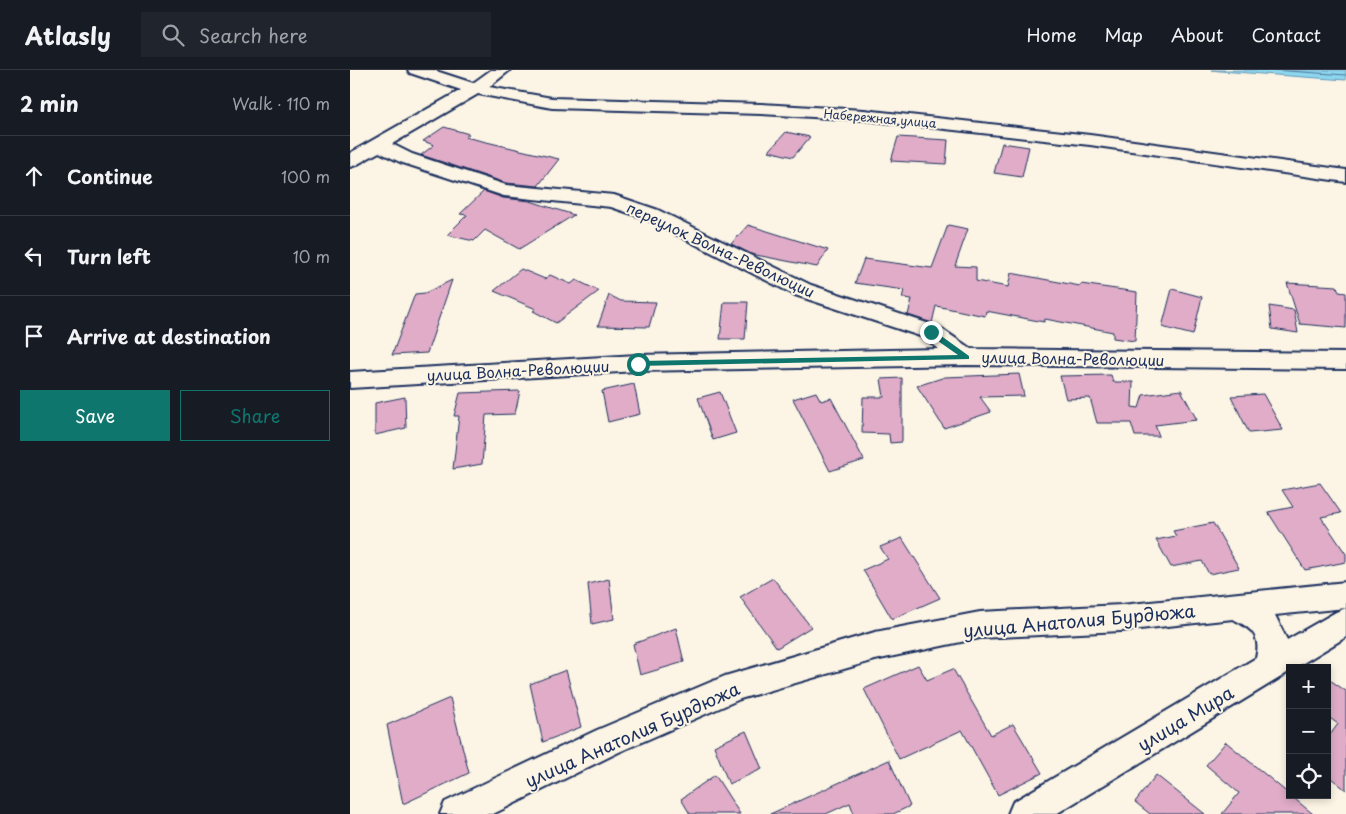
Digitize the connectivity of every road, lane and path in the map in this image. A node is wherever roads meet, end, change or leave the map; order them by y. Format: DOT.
graph roads {
  1 [pos="416,70"];
  2 [pos="502,70"];
  3 [pos="475,89"];
  4 [pos="380,145"];
  5 [pos="350,161"];
  6 [pos="1346,176"];
  7 [pos="966,357"];
  8 [pos="1346,361"];
  9 [pos="350,380"];
  10 [pos="1346,595"];
  11 [pos="1235,606"];
  12 [pos="1346,621"];
  13 [pos="1270,667"];
  14 [pos="457,814"];
  15 [pos="1025,814"];
  1 -- 3 [label="street, Набережная улица"];
  2 -- 3 [label="street"];
  3 -- 4 [label="street"];
  3 -- 6 [label="street, Набережная улица"];
  4 -- 5 [label="street"];
  4 -- 7 [label="street, переулок Волна-Революции"];
  7 -- 8 [label="street, улица Волна-Революции"];
  7 -- 9 [label="street, улица Волна-Революции"];
  10 -- 11 [label="street, улица Анатолия Бурдюжа"];
  11 -- 13 [label="street"];
  11 -- 14 [label="street, улица Анатолия Бурдюжа"];
  12 -- 13 [label="street, улица Мира"];
  13 -- 15 [label="street, улица Мира"];
}
